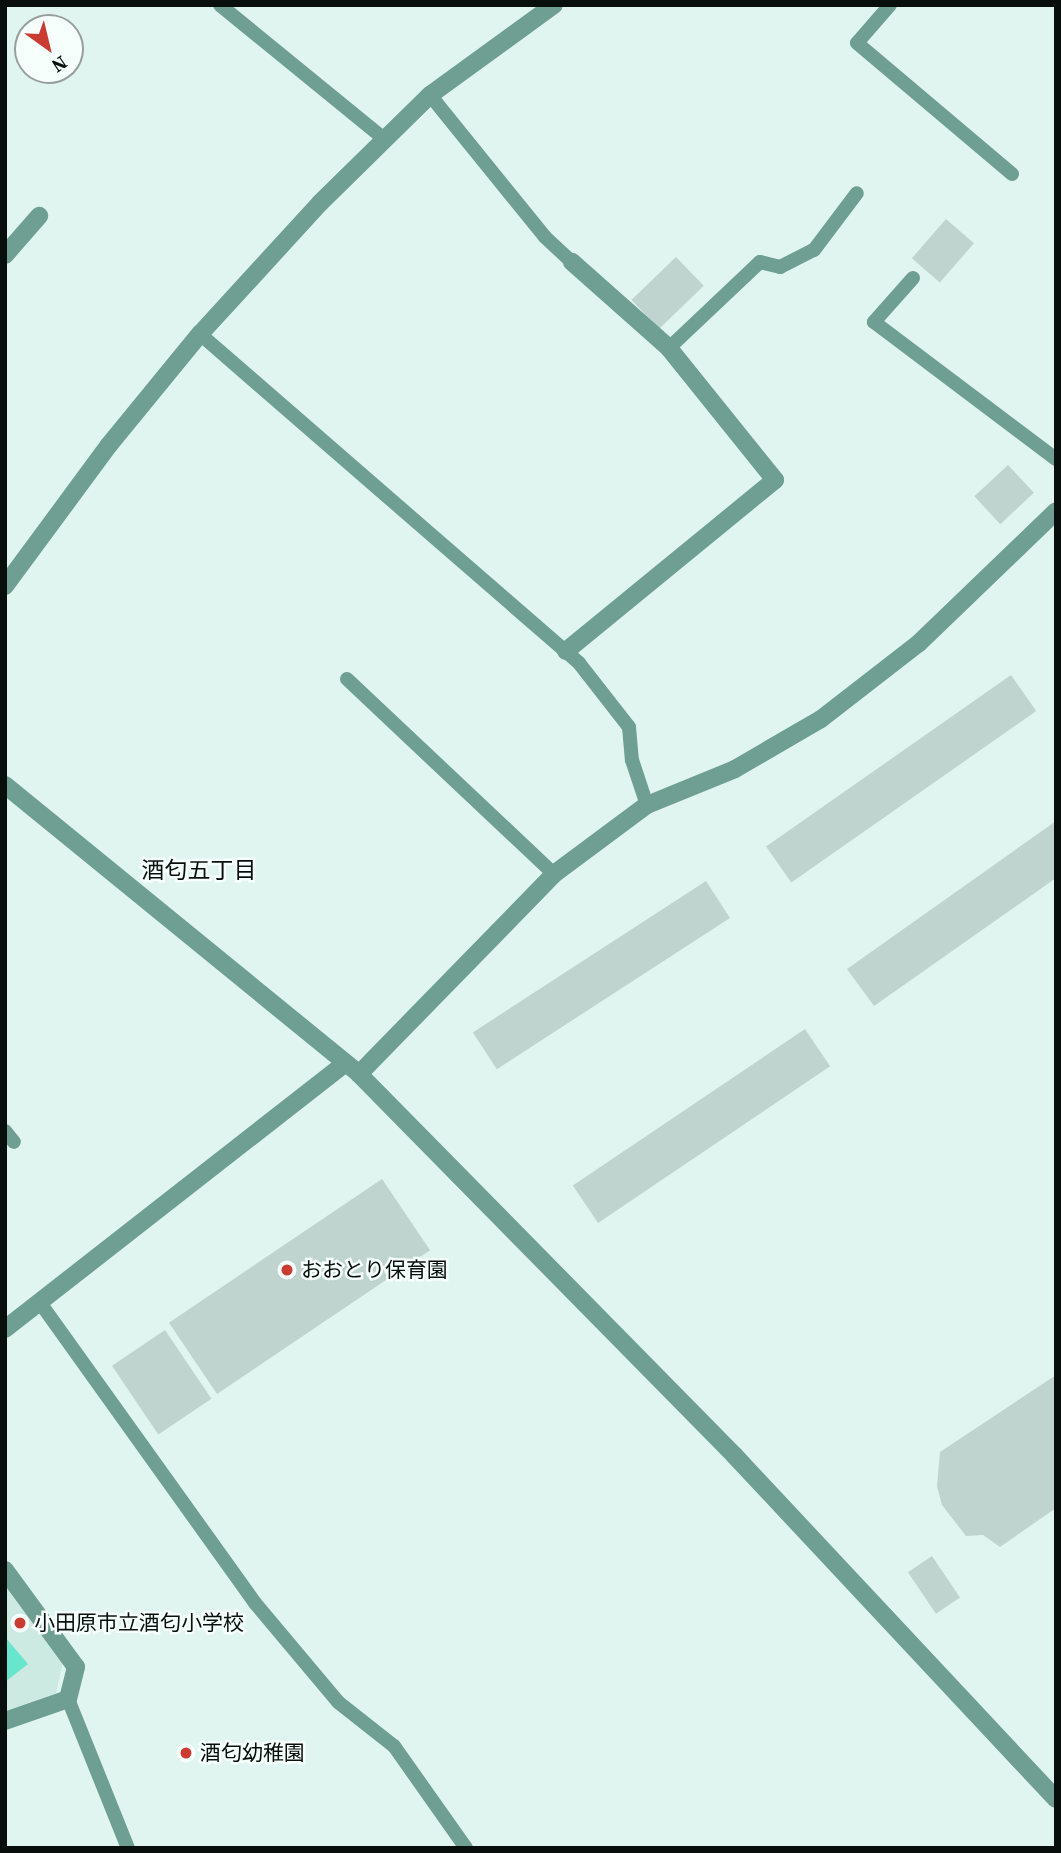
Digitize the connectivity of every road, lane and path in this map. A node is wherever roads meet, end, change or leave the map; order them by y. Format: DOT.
graph roads {
  1 [pos="220,5"];
  2 [pos="554,5"];
  3 [pos="890,5"];
  4 [pos="430,95"];
  5 [pos="382,137"];
  6 [pos="1012,174"];
  7 [pos="857,193"];
  8 [pos="39,216"];
  9 [pos="5,255"];
  10 [pos="572,262"];
  11 [pos="913,278"];
  12 [pos="200,334"];
  13 [pos="669,348"];
  14 [pos="1056,459"];
  15 [pos="1056,511"];
  16 [pos="5,586"];
  17 [pos="566,650"];
  18 [pos="347,679"];
  19 [pos="5,785"];
  20 [pos="647,805"];
  21 [pos="554,874"];
  22 [pos="352,1068"];
  23 [pos="41,1304"];
  24 [pos="5,1329"];
  25 [pos="5,1570"];
  26 [pos="68,1699"];
  27 [pos="5,1721"];
  28 [pos="1056,1799"];
  29 [pos="128,1848"];
  30 [pos="466,1848"];
  1 -- 5 [label="lane"];
  2 -- 4 [label="street"];
  3 -- 6 [label="lane"];
  4 -- 5 [label="street"];
  4 -- 10 [label="lane"];
  5 -- 12 [label="street"];
  7 -- 13 [label="lane"];
  8 -- 9 [label="street"];
  10 -- 13 [label="street"];
  11 -- 14 [label="lane"];
  12 -- 16 [label="street"];
  12 -- 17 [label="lane"];
  13 -- 17 [label="street"];
  15 -- 20 [label="street"];
  17 -- 20 [label="lane"];
  18 -- 21 [label="lane"];
  19 -- 22 [label="street"];
  20 -- 21 [label="street"];
  21 -- 22 [label="street"];
  22 -- 23 [label="street"];
  22 -- 28 [label="street"];
  23 -- 24 [label="street"];
  23 -- 30 [label="lane"];
  25 -- 26 [label="street"];
  26 -- 27 [label="street"];
  26 -- 29 [label="lane"];
}
